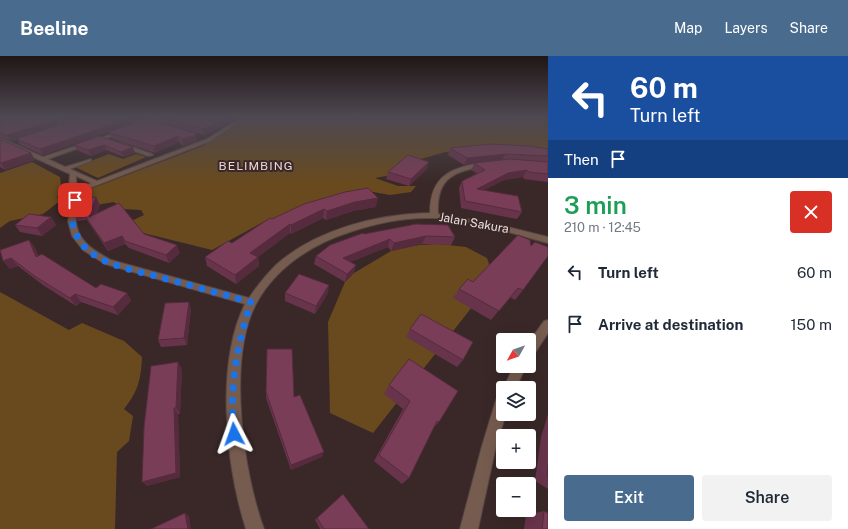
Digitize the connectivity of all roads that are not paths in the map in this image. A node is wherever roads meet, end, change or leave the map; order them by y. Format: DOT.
graph roads {
  1 [pos="98,139"];
  2 [pos="104,139"];
  3 [pos="0,140"];
  4 [pos="209,140"];
  5 [pos="18,142"];
  6 [pos="9,144"];
  7 [pos="0,146"];
  8 [pos="150,155"];
  9 [pos="43,159"];
  10 [pos="88,160"];
  11 [pos="494,163"];
  12 [pos="64,169"];
  13 [pos="73,173"];
  14 [pos="96,183"];
  15 [pos="75,200"];
  16 [pos="434,216"];
  17 [pos="548,240"];
  18 [pos="251,302"];
  19 [pos="548,324"];
  20 [pos="536,342"];
  21 [pos="497,421"];
  22 [pos="255,529"];
  23 [pos="469,529"];
  1 -- 9 [label="street"];
  2 -- 8 [label="street"];
  3 -- 6 [label="street"];
  4 -- 14 [label="street"];
  5 -- 6 [label="street"];
  6 -- 7 [label="street"];
  6 -- 9 [label="street"];
  9 -- 12 [label="street"];
  10 -- 12 [label="street"];
  11 -- 16 [label="street"];
  12 -- 13 [label="street"];
  13 -- 14 [label="street"];
  13 -- 15 [label="street"];
  14 -- 15 [label="street"];
  15 -- 18 [label="street"];
  16 -- 17 [label="street, Jalan Sakura"];
  16 -- 18 [label="street, Jalan Sakura"];
  18 -- 22 [label="street, Jalan Sakura"];
  19 -- 20 [label="street"];
  21 -- 23 [label="street"];
}
